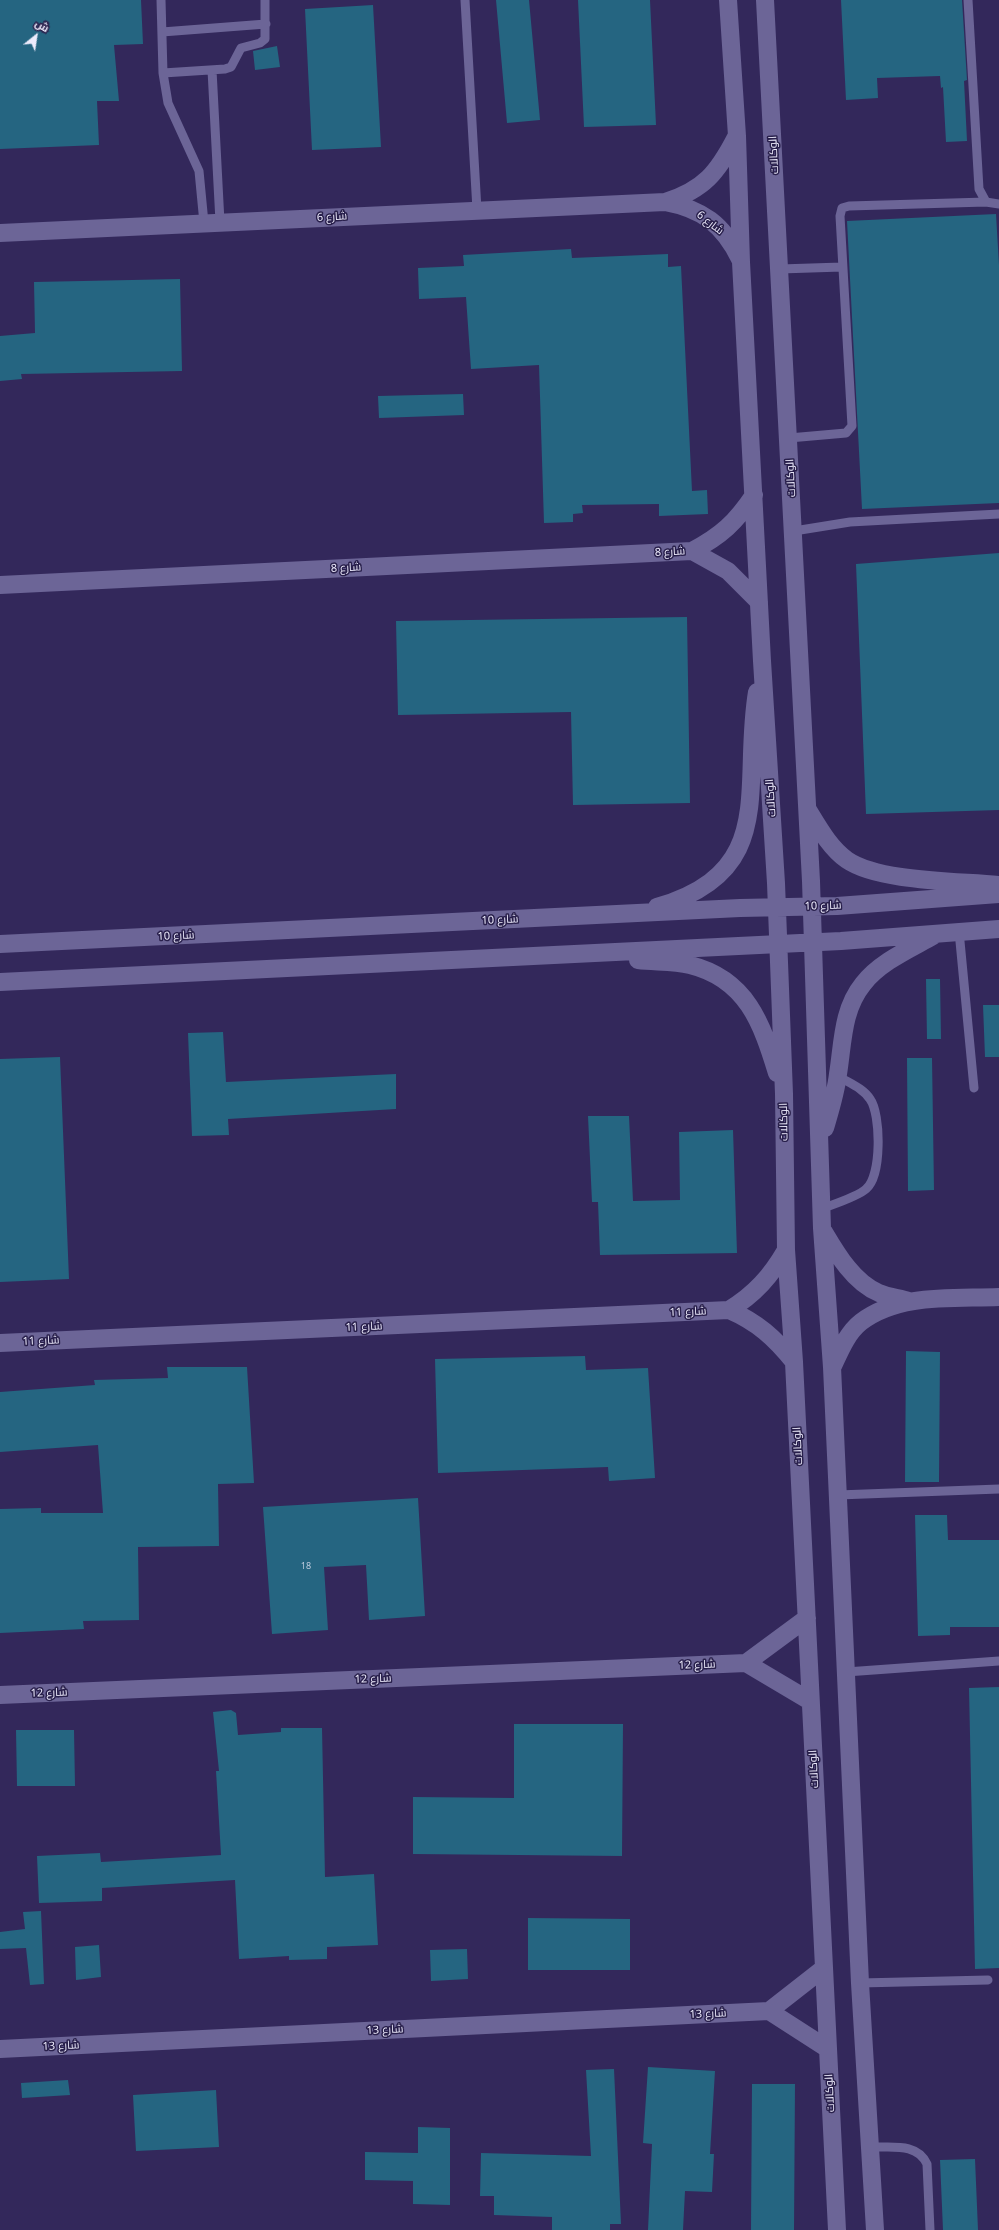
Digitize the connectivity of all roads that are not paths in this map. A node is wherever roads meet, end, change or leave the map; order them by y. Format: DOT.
graph roads {
  1 [pos="161,0"];
  2 [pos="265,0"];
  3 [pos="465,0"];
  4 [pos="728,0"];
  5 [pos="765,0"];
  6 [pos="968,0"];
  7 [pos="266,24"];
  8 [pos="162,32"];
  9 [pos="212,70"];
  10 [pos="164,73"];
  11 [pos="737,136"];
  12 [pos="665,202"];
  13 [pos="986,202"];
  14 [pos="999,204"];
  15 [pos="477,210"];
  16 [pos="212,223"];
  17 [pos="0,233"];
  18 [pos="741,262"];
  19 [pos="842,267"];
  20 [pos="780,269"];
  21 [pos="789,438"];
  22 [pos="754,495"];
  23 [pos="999,514"];
  24 [pos="794,530"];
  25 [pos="692,551"];
  26 [pos="0,585"];
  27 [pos="760,602"];
  28 [pos="762,661"];
  29 [pos="807,808"];
  30 [pos="999,884"];
  31 [pos="999,894"];
  32 [pos="811,906"];
  33 [pos="777,907"];
  34 [pos="633,914"];
  35 [pos="999,929"];
  36 [pos="959,931"];
  37 [pos="939,932"];
  38 [pos="812,942"];
  39 [pos="778,943"];
  40 [pos="0,944"];
  41 [pos="584,954"];
  42 [pos="0,982"];
  43 [pos="838,1076"];
  44 [pos="974,1088"];
  45 [pos="784,1094"];
  46 [pos="820,1148"];
  47 [pos="822,1209"];
  48 [pos="822,1228"];
  49 [pos="786,1250"];
  50 [pos="999,1296"];
  51 [pos="910,1301"];
  52 [pos="729,1310"];
  53 [pos="0,1343"];
  54 [pos="794,1362"];
  55 [pos="832,1367"];
  56 [pos="999,1489"];
  57 [pos="838,1495"];
  58 [pos="807,1618"];
  59 [pos="999,1661"];
  60 [pos="746,1663"];
  61 [pos="846,1672"];
  62 [pos="0,1695"];
  63 [pos="810,1701"];
  64 [pos="824,1968"];
  65 [pos="988,1980"];
  66 [pos="860,1983"];
  67 [pos="769,2011"];
  68 [pos="0,2049"];
  69 [pos="828,2049"];
  70 [pos="870,2147"];
  71 [pos="837,2230"];
  72 [pos="875,2230"];
  73 [pos="930,2230"];
  1 -- 8 [label="lane"];
  2 -- 7 [label="lane"];
  3 -- 15 [label="lane"];
  4 -- 11 [label="street, الوكالات"];
  5 -- 20 [label="street, الوكالات"];
  6 -- 13 [label="lane"];
  7 -- 8 [label="lane"];
  7 -- 9 [label="lane"];
  8 -- 10 [label="lane"];
  9 -- 10 [label="lane"];
  9 -- 16 [label="lane"];
  10 -- 16 [label="lane"];
  11 -- 12 [label="street, شارع 6"];
  11 -- 18 [label="street, الوكالات"];
  12 -- 15 [label="street, شارع 6"];
  12 -- 18 [label="street, شارع 6"];
  13 -- 14 [label="lane"];
  13 -- 19 [label="lane"];
  15 -- 16 [label="street, شارع 6"];
  16 -- 17 [label="street, شارع 6"];
  18 -- 22 [label="street, الوكالات"];
  19 -- 20 [label="lane"];
  19 -- 21 [label="lane"];
  20 -- 21 [label="street, الوكالات"];
  21 -- 24 [label="street, الوكالات"];
  22 -- 25 [label="street, شارع 8"];
  22 -- 27 [label="street, الوكالات"];
  23 -- 24 [label="lane"];
  24 -- 29 [label="street, الوكالات"];
  25 -- 26 [label="street, شارع 8"];
  25 -- 27 [label="street, شارع 8"];
  27 -- 28 [label="street, الوكالات"];
  28 -- 33 [label="street, الوكالات"];
  28 -- 34 [label="street, الوكالات"];
  29 -- 30 [label="street"];
  29 -- 32 [label="street, الوكالات"];
  31 -- 32 [label="street, شارع 10"];
  32 -- 33 [label="street, شارع 10"];
  32 -- 38 [label="street, الوكالات"];
  33 -- 34 [label="street, شارع 10"];
  33 -- 39 [label="street, الوكالات"];
  34 -- 40 [label="street, شارع 10"];
  35 -- 36 [label="street"];
  36 -- 37 [label="street"];
  36 -- 44 [label="lane"];
  37 -- 38 [label="street"];
  37 -- 43 [label="street, الوكالات"];
  38 -- 39 [label="street"];
  38 -- 46 [label="street, الوكالات"];
  39 -- 41 [label="street"];
  39 -- 45 [label="street, الوكالات"];
  41 -- 42 [label="street"];
  41 -- 45 [label="street"];
  43 -- 46 [label="street, الوكالات"];
  43 -- 47 [label="lane"];
  45 -- 49 [label="street, الوكالات"];
  46 -- 47 [label="street, الوكالات"];
  47 -- 48 [label="street, الوكالات"];
  48 -- 51 [label="street"];
  48 -- 55 [label="street, الوكالات"];
  49 -- 52 [label="street, شارع 11"];
  49 -- 54 [label="street, الوكالات"];
  50 -- 51 [label="street"];
  51 -- 55 [label="street"];
  52 -- 53 [label="street, شارع 11"];
  52 -- 54 [label="street, شارع 11"];
  54 -- 58 [label="street, الوكالات"];
  55 -- 57 [label="street, الوكالات"];
  56 -- 57 [label="lane"];
  57 -- 61 [label="street, الوكالات"];
  58 -- 60 [label="street"];
  58 -- 63 [label="street, الوكالات"];
  59 -- 61 [label="lane"];
  60 -- 62 [label="street, شارع 12"];
  60 -- 63 [label="street"];
  61 -- 66 [label="street, الوكالات"];
  63 -- 64 [label="street, الوكالات"];
  64 -- 67 [label="street"];
  64 -- 69 [label="street, الوكالات"];
  65 -- 66 [label="lane"];
  66 -- 70 [label="street, الوكالات"];
  67 -- 68 [label="street, شارع 13"];
  67 -- 69 [label="street"];
  69 -- 71 [label="street, الوكالات"];
  70 -- 72 [label="street, الوكالات"];
  70 -- 73 [label="lane"];
}
